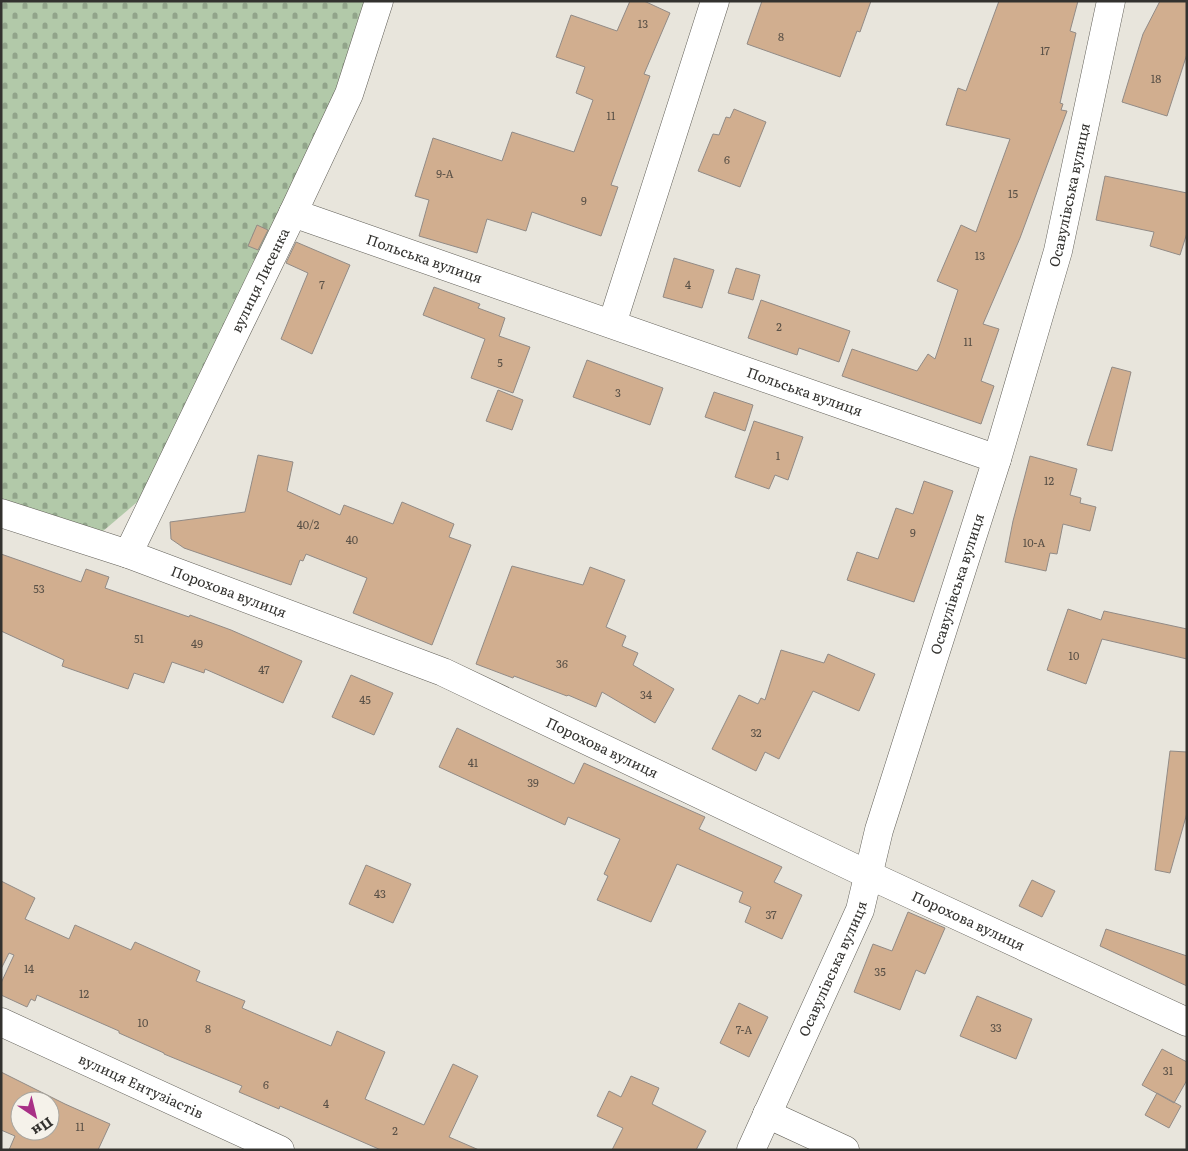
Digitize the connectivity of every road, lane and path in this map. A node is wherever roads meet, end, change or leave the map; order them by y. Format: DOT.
graph roads {
  1 [pos="379,1"];
  2 [pos="716,1"];
  3 [pos="1111,1"];
  4 [pos="293,213"];
  5 [pos="612,324"];
  6 [pos="997,459"];
  7 [pos="1,513"];
  8 [pos="128,554"];
  9 [pos="869,875"];
  10 [pos="1,1022"];
  11 [pos="1187,1022"];
  12 [pos="767,1114"];
  13 [pos="280,1150"];
  14 [pos="751,1150"];
  15 [pos="845,1150"];
  1 -- 4 [label="street, вулиця Лисенка"];
  2 -- 5 [label="street"];
  3 -- 6 [label="street, Осавулівська вулиця"];
  4 -- 5 [label="street, Польська вулиця"];
  4 -- 8 [label="street, вулиця Лисенка"];
  5 -- 6 [label="street, Польська вулиця"];
  6 -- 9 [label="street, Осавулівська вулиця"];
  7 -- 8 [label="street, Порохова вулиця"];
  8 -- 9 [label="street, Порохова вулиця"];
  9 -- 11 [label="street, Порохова вулиця"];
  9 -- 12 [label="street, Осавулівська вулиця"];
  10 -- 13 [label="street, вулиця Ентузіастів"];
  12 -- 14 [label="street, Осавулівська вулиця"];
  12 -- 15 [label="street"];
}
